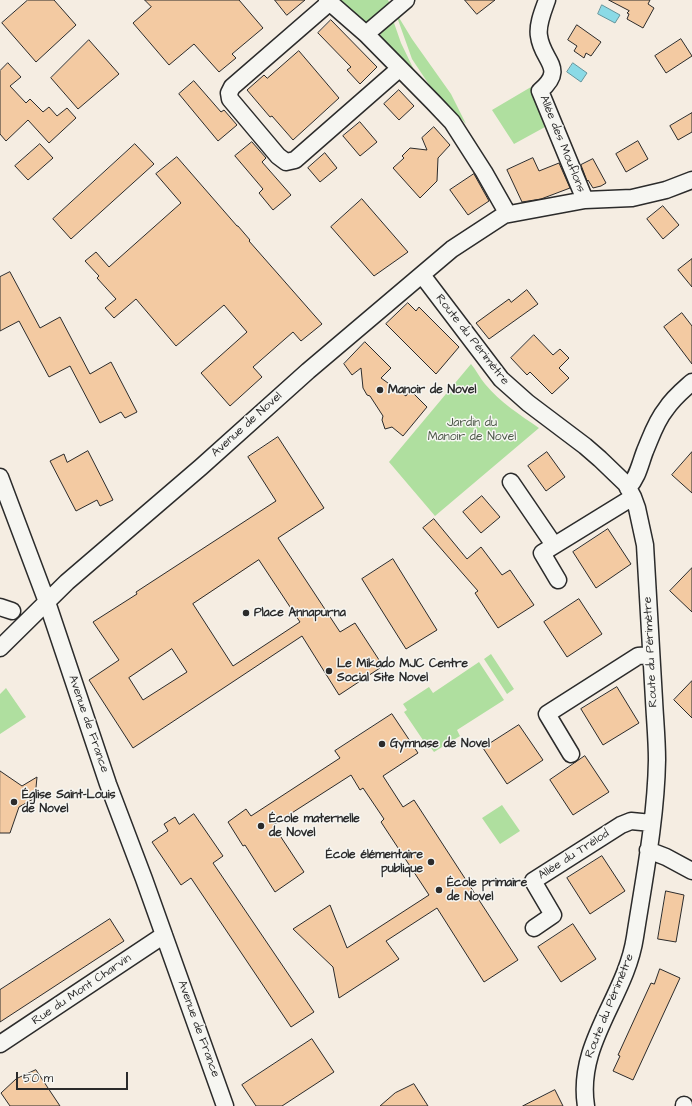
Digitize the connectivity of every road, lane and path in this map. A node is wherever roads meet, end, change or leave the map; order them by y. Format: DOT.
graph roads {
  1 [pos="406,0"];
  2 [pos="547,0"];
  3 [pos="329,1"];
  4 [pos="366,34"];
  5 [pos="399,68"];
  6 [pos="692,180"];
  7 [pos="585,200"];
  8 [pos="504,215"];
  9 [pos="422,275"];
  10 [pos="692,382"];
  11 [pos="0,477"];
  12 [pos="511,482"];
  13 [pos="631,492"];
  14 [pos="554,545"];
  15 [pos="558,580"];
  16 [pos="47,602"];
  17 [pos="0,648"];
  18 [pos="651,655"];
  19 [pos="571,754"];
  20 [pos="652,822"];
  21 [pos="648,850"];
  22 [pos="692,871"];
  23 [pos="534,928"];
  24 [pos="164,935"];
  25 [pos="0,1044"];
  26 [pos="226,1106"];
  27 [pos="586,1106"];
  1 -- 4 [label="street"];
  2 -- 7 [label="street, Allée des Mouflons"];
  3 -- 4 [label="street"];
  3 -- 5 [label="street"];
  4 -- 5 [label="street"];
  5 -- 8 [label="street"];
  6 -- 7 [label="street"];
  7 -- 8 [label="street"];
  8 -- 9 [label="street, Avenue de Novel"];
  9 -- 13 [label="street, Route du Périmètre"];
  9 -- 16 [label="street, Avenue de Novel"];
  10 -- 13 [label="street"];
  11 -- 16 [label="street, Avenue de France"];
  12 -- 14 [label="street"];
  13 -- 14 [label="street"];
  13 -- 18 [label="street, Route du Périmètre"];
  14 -- 15 [label="street"];
  16 -- 17 [label="street, Avenue de Novel"];
  16 -- 24 [label="street, Avenue de France"];
  18 -- 19 [label="street"];
  18 -- 20 [label="street, Route du Périmètre"];
  20 -- 21 [label="street, Route du Périmètre"];
  20 -- 23 [label="street, Allée du Trélod"];
  21 -- 22 [label="street"];
  21 -- 27 [label="street, Route du Périmètre"];
  24 -- 25 [label="street, Rue du Mont Charvin"];
  24 -- 26 [label="street, Avenue de France"];
}
